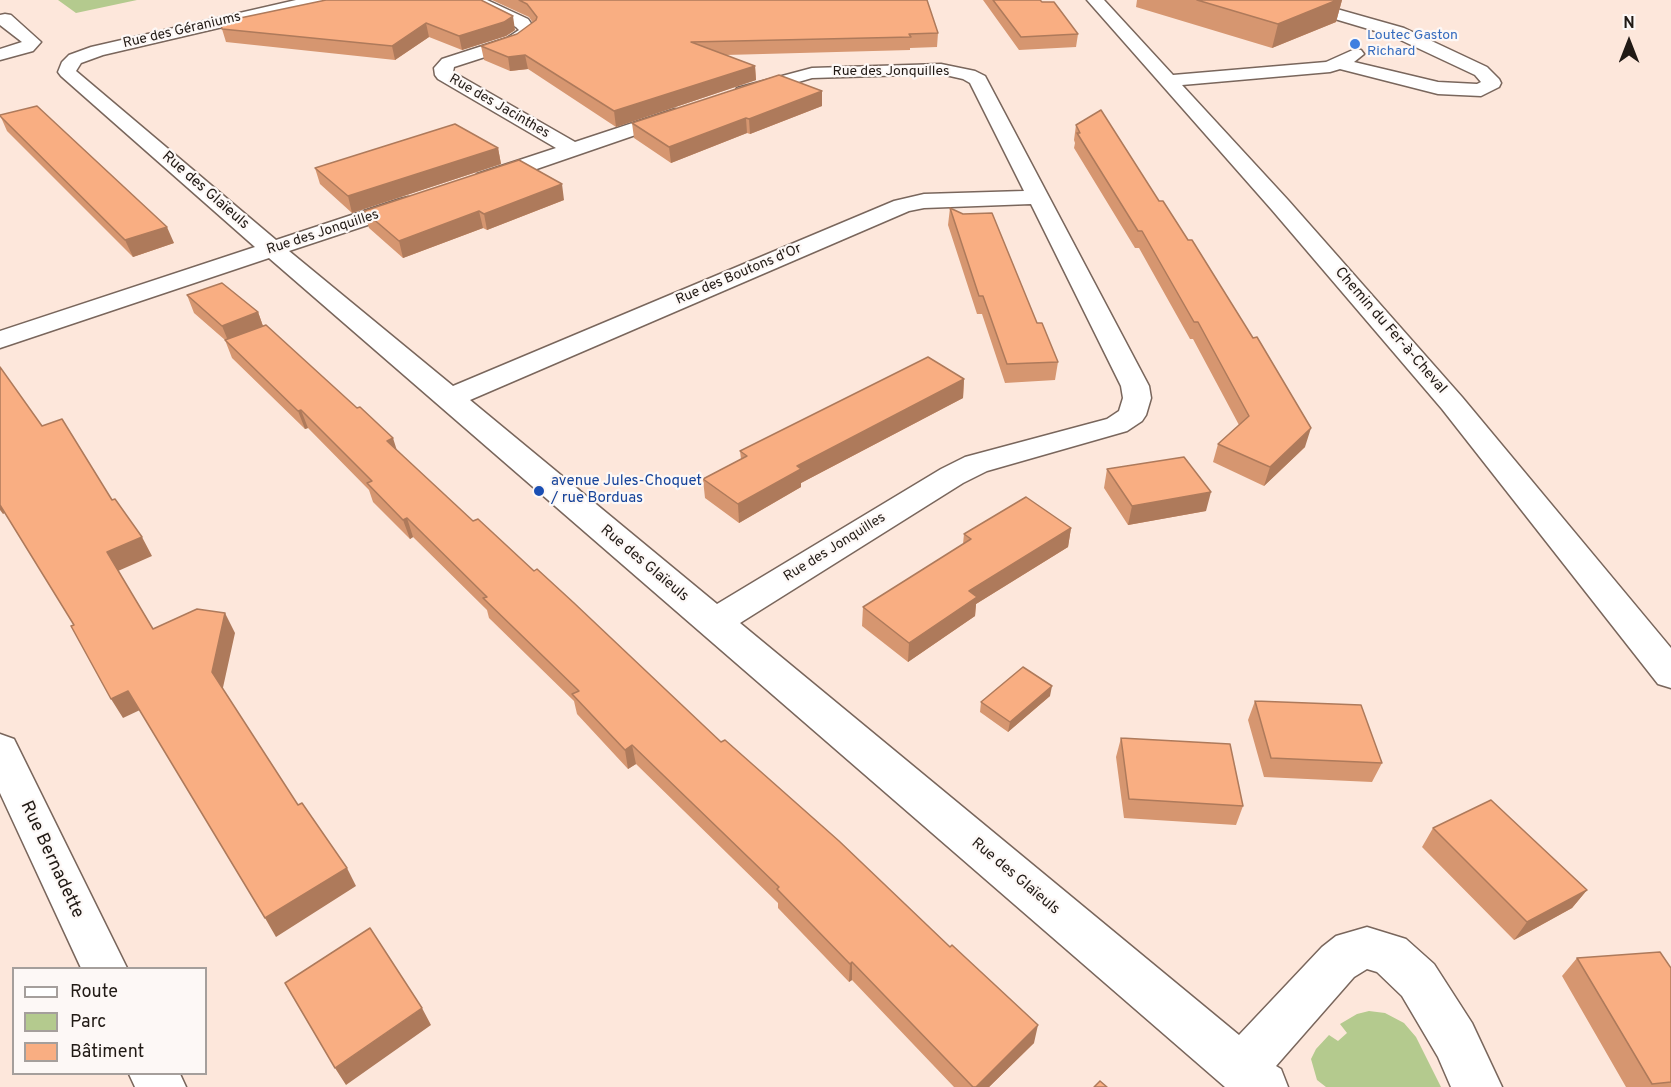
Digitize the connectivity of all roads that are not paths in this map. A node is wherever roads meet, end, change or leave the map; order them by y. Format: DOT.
graph roads {
  1 [pos="317,0"];
  2 [pos="474,0"];
  3 [pos="1095,0"];
  4 [pos="1287,0"];
  5 [pos="0,20"];
  6 [pos="1372,54"];
  7 [pos="0,55"];
  8 [pos="65,57"];
  9 [pos="1337,63"];
  10 [pos="1169,81"];
  11 [pos="573,149"];
  12 [pos="462,186"];
  13 [pos="428,198"];
  14 [pos="1038,198"];
  15 [pos="272,249"];
  16 [pos="0,340"];
  17 [pos="450,398"];
  18 [pos="714,623"];
  19 [pos="1671,674"];
  20 [pos="0,750"];
  21 [pos="103,967"];
  22 [pos="1252,1078"];
  23 [pos="1477,1087"];
  1 -- 8 [label="street, Rue des Géraniums"];
  2 -- 11 [label="street, Rue des Jacinthes"];
  3 -- 10 [label="street, Chemin du Fer-à-Cheval"];
  4 -- 9 [label="street"];
  5 -- 7 [label="street"];
  6 -- 9 [label="street"];
  7 -- 8 [label="street, Rue des Géraniums"];
  8 -- 15 [label="street, Rue des Glaïeuls"];
  9 -- 10 [label="street"];
  10 -- 19 [label="street, Chemin du Fer-à-Cheval"];
  11 -- 12 [label="street, Rue des Jonquilles"];
  11 -- 14 [label="street, Rue des Jonquilles"];
  13 -- 15 [label="street, Rue des Jonquilles"];
  14 -- 17 [label="street, Rue des Boutons d'Or"];
  14 -- 18 [label="street, Rue des Jonquilles"];
  15 -- 16 [label="street, Rue des Jonquilles"];
  15 -- 17 [label="street, Rue des Glaïeuls"];
  17 -- 18 [label="street, Rue des Glaïeuls"];
  18 -- 22 [label="street, Rue des Glaïeuls"];
  20 -- 21 [label="street, Rue Bernadette"];
  22 -- 23 [label="street, Rue des Glaïeuls"];
}
